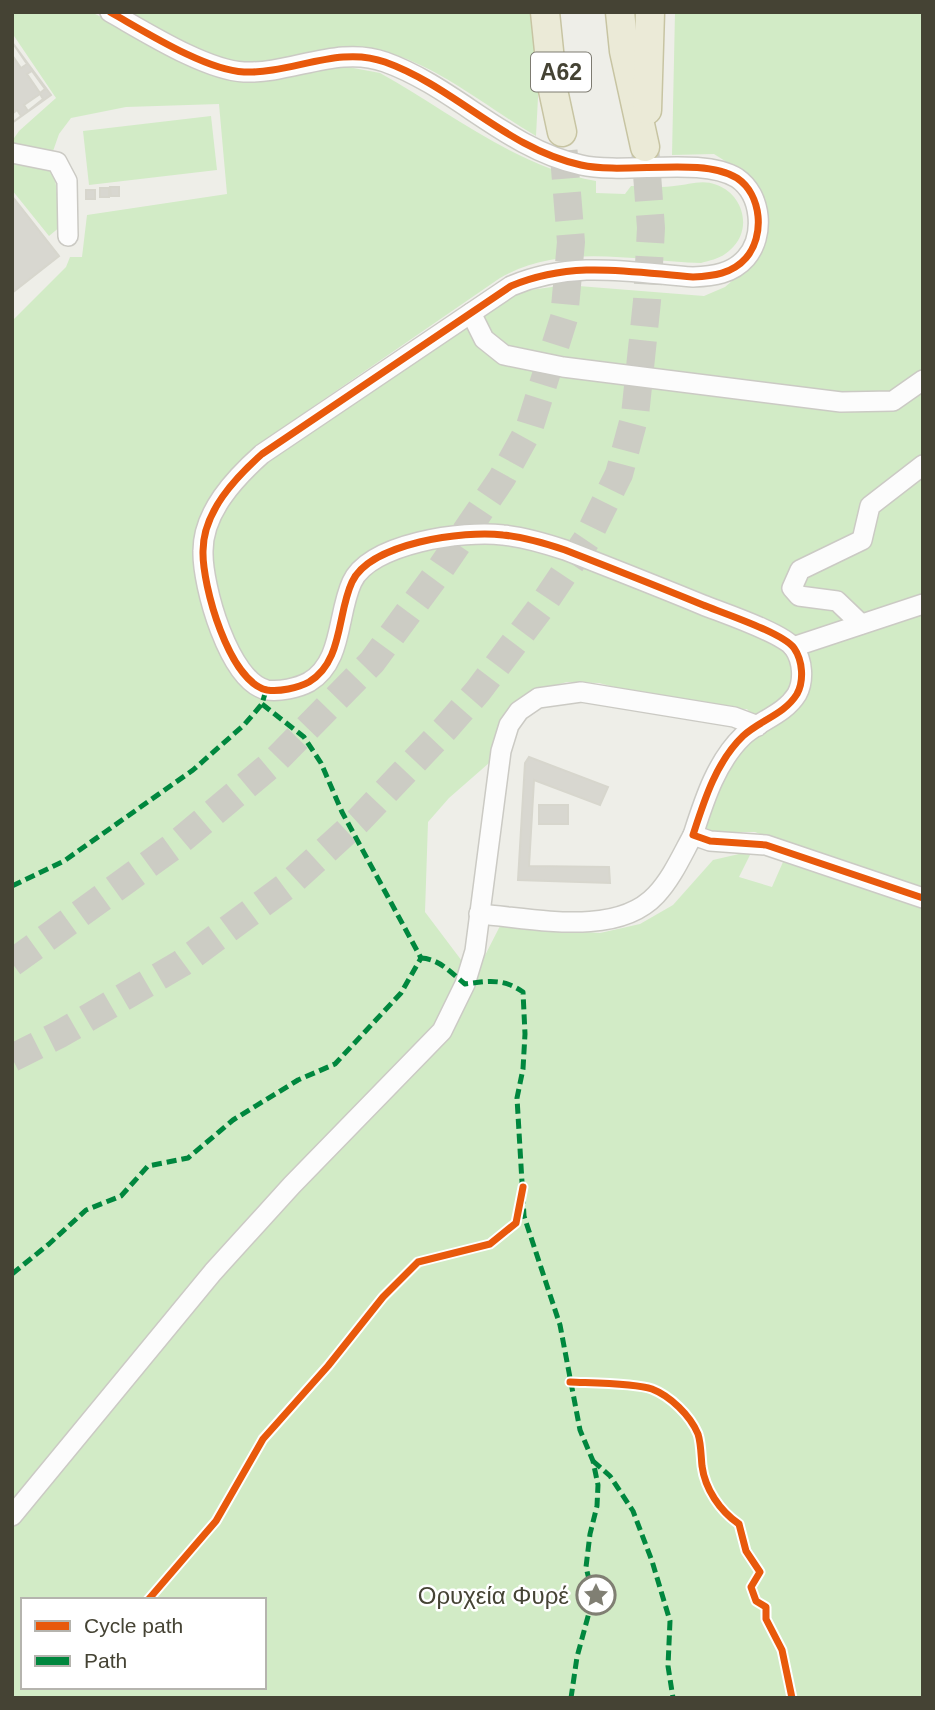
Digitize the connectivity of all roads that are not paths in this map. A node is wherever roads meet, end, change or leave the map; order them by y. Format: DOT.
graph roads {
  1 [pos="110,12"];
  2 [pos="545,12"];
  3 [pos="558,12"];
  4 [pos="620,12"];
  5 [pos="650,12"];
  6 [pos="12,153"];
  7 [pos="68,236"];
  8 [pos="471,313"];
  9 [pos="923,380"];
  10 [pos="923,465"];
  11 [pos="923,604"];
  12 [pos="860,624"];
  13 [pos="793,647"];
  14 [pos="758,726"];
  15 [pos="693,835"];
  16 [pos="923,898"];
  17 [pos="479,914"];
  18 [pos="12,1516"];
  1 -- 8 [label="street"];
  2 -- 3 [label="highway, Α62"];
  4 -- 5 [label="highway, Α62"];
  6 -- 7 [label="street"];
  8 -- 9 [label="street"];
  8 -- 13 [label="street"];
  10 -- 12 [label="street"];
  11 -- 12 [label="street"];
  12 -- 13 [label="street"];
  13 -- 14 [label="street"];
  14 -- 15 [label="street"];
  14 -- 17 [label="street"];
  15 -- 16 [label="street"];
  15 -- 17 [label="street"];
  17 -- 18 [label="street"];
}
